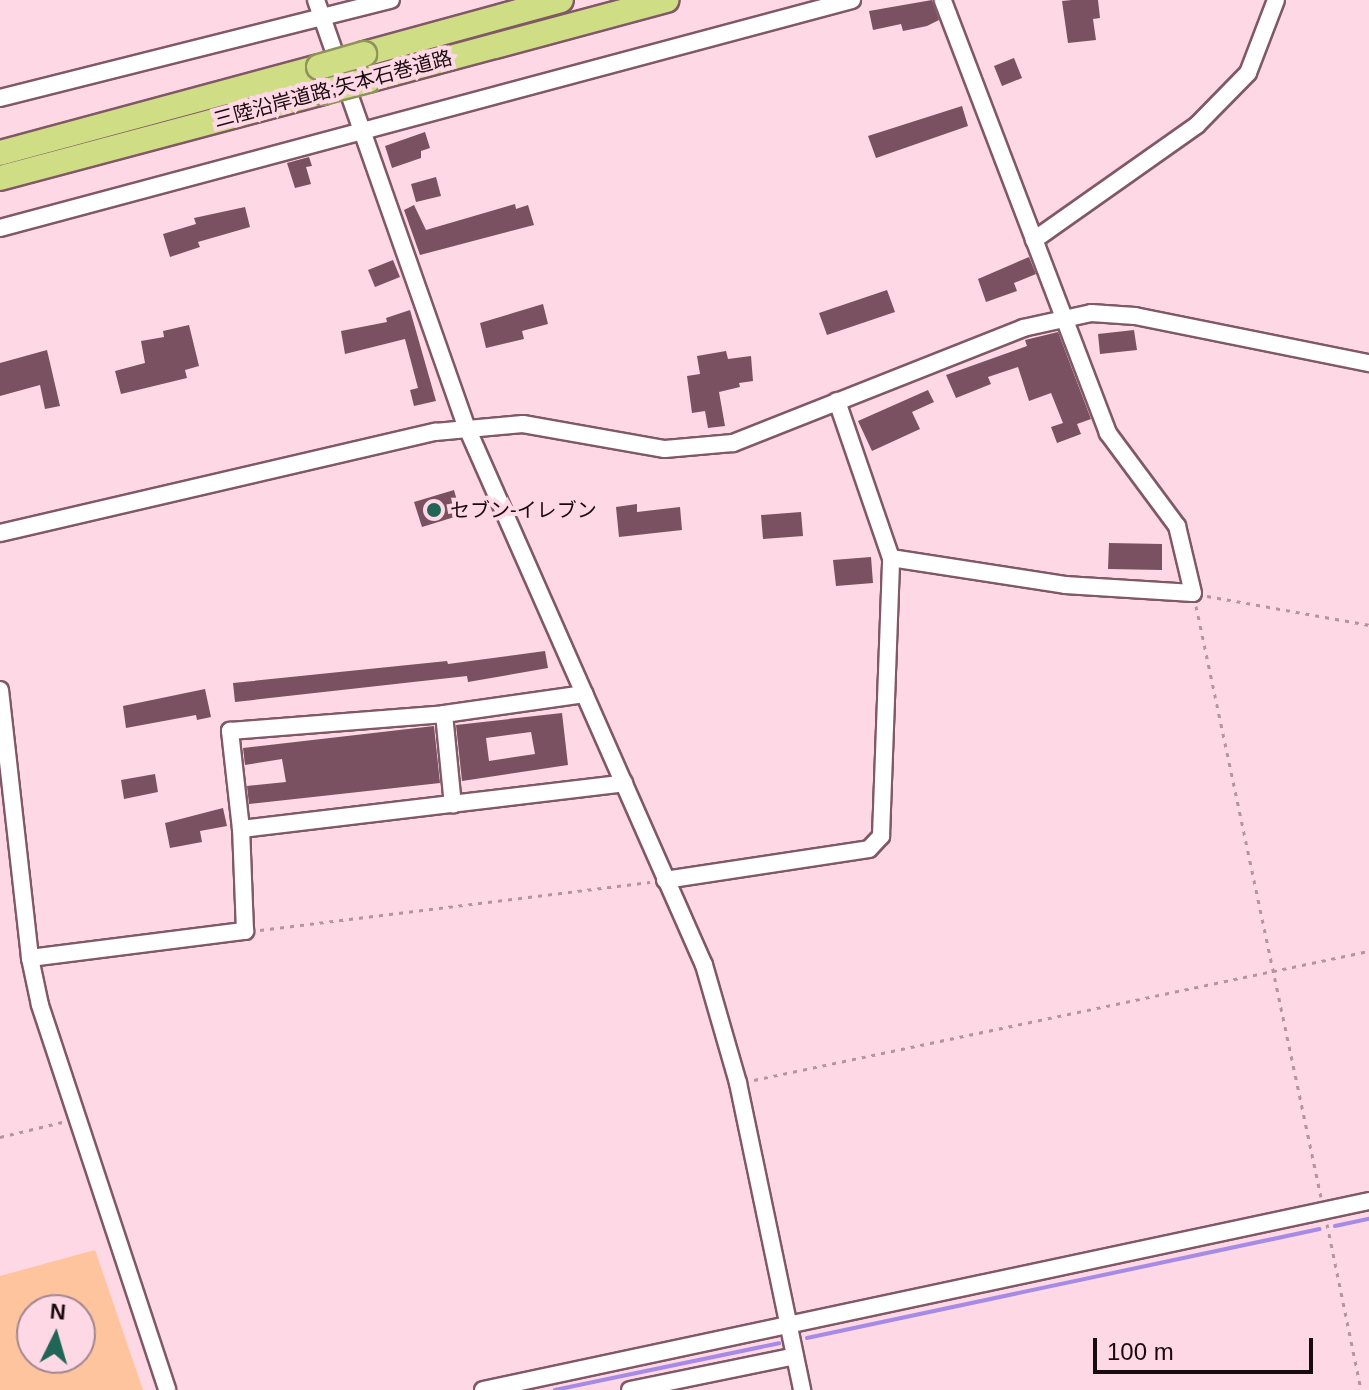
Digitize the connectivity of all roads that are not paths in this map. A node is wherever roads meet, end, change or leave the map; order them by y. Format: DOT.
graph roads {
  1 [pos="316,0"];
  2 [pos="391,0"];
  3 [pos="561,0"];
  4 [pos="666,0"];
  5 [pos="852,0"];
  6 [pos="943,0"];
  7 [pos="1276,0"];
  8 [pos="363,4"];
  9 [pos="322,19"];
  10 [pos="0,98"];
  11 [pos="360,129"];
  12 [pos="0,153"];
  13 [pos="0,178"];
  14 [pos="0,228"];
  15 [pos="1034,240"];
  16 [pos="1062,317"];
  17 [pos="1369,363"];
  18 [pos="837,401"];
  19 [pos="467,428"];
  20 [pos="0,533"];
  21 [pos="891,558"];
  22 [pos="0,690"];
  23 [pos="585,694"];
  24 [pos="444,714"];
  25 [pos="624,783"];
  26 [pos="453,805"];
  27 [pos="241,829"];
  28 [pos="665,880"];
  29 [pos="30,958"];
  30 [pos="1369,1201"];
  31 [pos="789,1326"];
  32 [pos="795,1356"];
  33 [pos="653,1388"];
  34 [pos="167,1390"];
  35 [pos="483,1390"];
  36 [pos="630,1390"];
  37 [pos="802,1390"];
  1 -- 9 [label="street"];
  2 -- 8 [label="street"];
  3 -- 12 [label="highway, 三陸沿岸道路;矢本石巻道路, bridge"];
  4 -- 13 [label="highway, 三陸沿岸道路;矢本石巻道路, bridge"];
  5 -- 11 [label="street"];
  6 -- 15 [label="street"];
  7 -- 15 [label="street"];
  8 -- 9 [label="street"];
  9 -- 10 [label="street"];
  9 -- 11 [label="street"];
  11 -- 14 [label="street"];
  11 -- 19 [label="street"];
  15 -- 16 [label="street"];
  16 -- 17 [label="street"];
  16 -- 18 [label="street"];
  16 -- 21 [label="street"];
  18 -- 19 [label="street"];
  18 -- 21 [label="street"];
  19 -- 20 [label="street"];
  19 -- 23 [label="street"];
  21 -- 28 [label="street"];
  22 -- 29 [label="street"];
  23 -- 24 [label="street"];
  23 -- 25 [label="street"];
  24 -- 26 [label="street"];
  24 -- 27 [label="street"];
  25 -- 26 [label="street"];
  25 -- 28 [label="street"];
  26 -- 27 [label="street"];
  27 -- 29 [label="street"];
  28 -- 31 [label="street"];
  29 -- 34 [label="street"];
  30 -- 31 [label="street"];
  31 -- 32 [label="street"];
  31 -- 35 [label="street"];
  32 -- 33 [label="street"];
  32 -- 37 [label="street"];
  33 -- 36 [label="street"];
}
